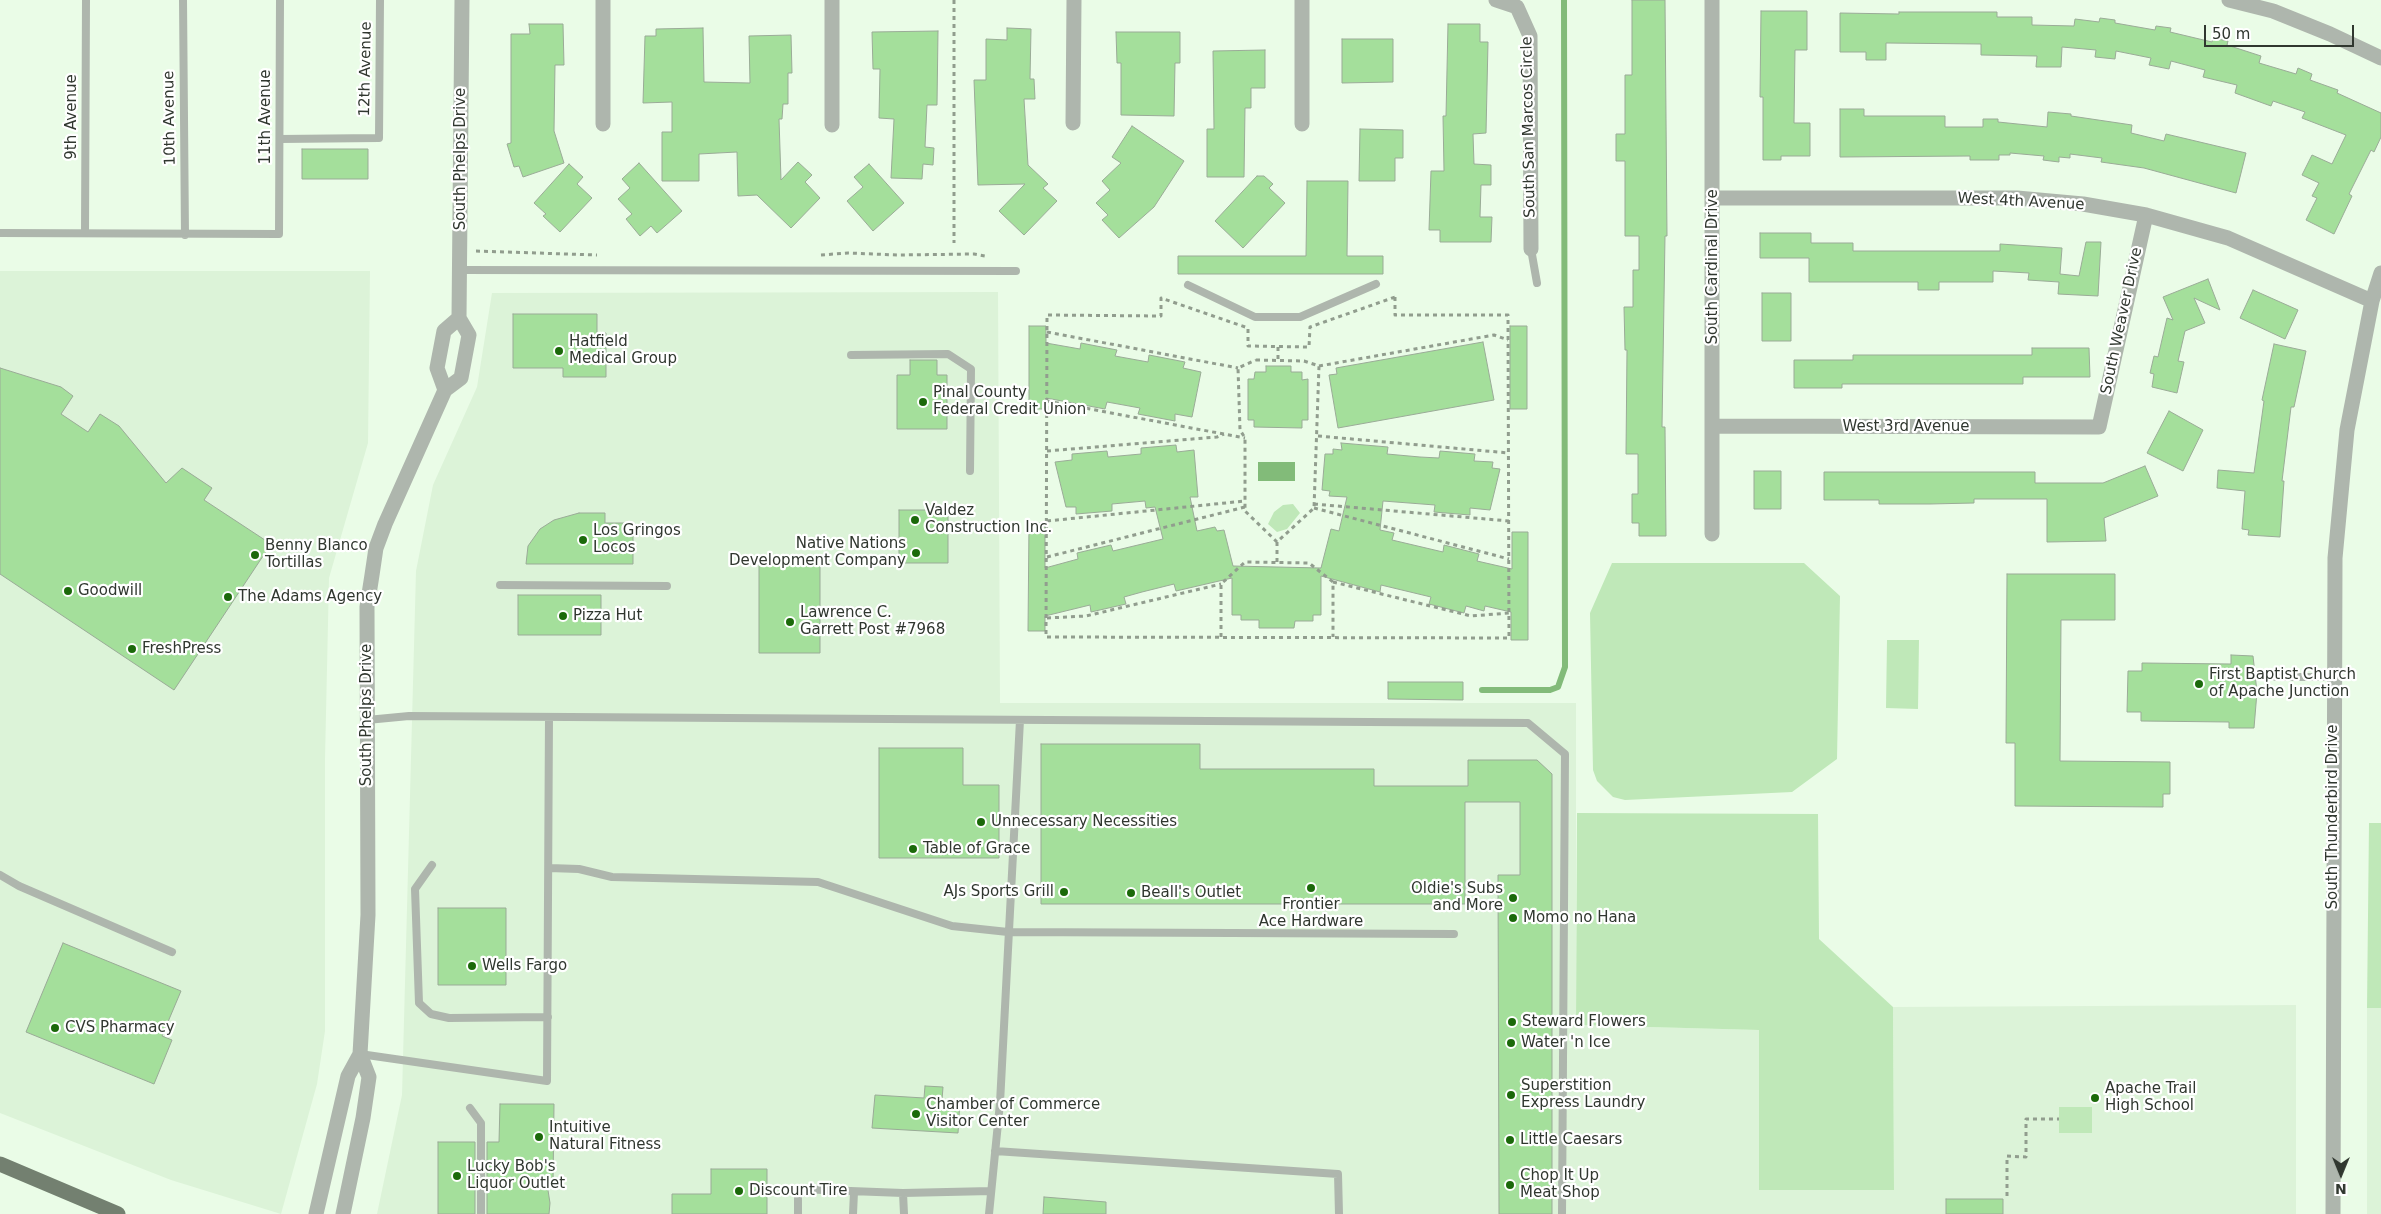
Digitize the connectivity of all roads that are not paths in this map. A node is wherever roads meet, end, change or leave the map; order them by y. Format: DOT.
graph roads {
  1 [pos="86,0"];
  2 [pos="183,0"];
  3 [pos="280,0"];
  4 [pos="380,0"];
  5 [pos="462,0"];
  6 [pos="603,0"];
  7 [pos="832,0"];
  8 [pos="1074,0"];
  9 [pos="1302,0"];
  10 [pos="1496,0"];
  11 [pos="1712,0"];
  12 [pos="2229,0"];
  13 [pos="2381,58"];
  14 [pos="603,124"];
  15 [pos="1072,124"];
  16 [pos="1302,124"];
  17 [pos="832,125"];
  18 [pos="280,139"];
  19 [pos="1712,198"];
  20 [pos="2146,215"];
  21 [pos="0,233"];
  22 [pos="85,233"];
  23 [pos="185,235"];
  24 [pos="1531,249"];
  25 [pos="461,270"];
  26 [pos="1016,271"];
  27 [pos="2381,274"];
  28 [pos="1537,283"];
  29 [pos="1376,284"];
  30 [pos="1188,285"];
  31 [pos="2372,301"];
  32 [pos="459,318"];
  33 [pos="851,355"];
  34 [pos="445,390"];
  35 [pos="1713,426"];
  36 [pos="2099,427"];
  37 [pos="970,471"];
  38 [pos="1712,534"];
  39 [pos="500,585"];
  40 [pos="667,586"];
  41 [pos="2276,677"];
  42 [pos="2334,677"];
  43 [pos="549,717"];
  44 [pos="367,720"];
  45 [pos="1020,720"];
  46 [pos="432,865"];
  47 [pos="549,868"];
  48 [pos="0,875"];
  49 [pos="1008,932"];
  50 [pos="1454,934"];
  51 [pos="172,952"];
  52 [pos="548,1017"];
  53 [pos="360,1054"];
  54 [pos="470,1108"];
  55 [pos="995,1151"];
  56 [pos="0,1164"];
  57 [pos="992,1191"];
  58 [pos="854,1192"];
  59 [pos="903,1193"];
  60 [pos="118,1214"];
  61 [pos="316,1214"];
  62 [pos="343,1214"];
  63 [pos="481,1214"];
  64 [pos="798,1214"];
  65 [pos="853,1214"];
  66 [pos="904,1214"];
  67 [pos="989,1214"];
  68 [pos="1338,1214"];
  69 [pos="1562,1214"];
  70 [pos="2333,1214"];
  1 -- 22 [label="lane, 9th Avenue"];
  2 -- 23 [label="lane, 10th Avenue"];
  3 -- 18 [label="lane, 11th Avenue"];
  4 -- 18 [label="lane, 12th Avenue"];
  5 -- 25 [label="street, South Phelps Drive"];
  6 -- 14 [label="street"];
  7 -- 17 [label="street"];
  8 -- 15 [label="street"];
  9 -- 16 [label="street"];
  10 -- 24 [label="street, South San Marcos Circle"];
  11 -- 19 [label="street, South Cardinal Drive"];
  12 -- 13 [label="street"];
  18 -- 23 [label="lane, 11th Avenue"];
  19 -- 20 [label="street, West 4th Avenue"];
  19 -- 35 [label="street, South Cardinal Drive"];
  20 -- 31 [label="street, West 4th Avenue"];
  20 -- 36 [label="street, South Weaver Drive"];
  21 -- 22 [label="lane"];
  22 -- 23 [label="lane"];
  24 -- 28 [label="lane"];
  25 -- 26 [label="lane"];
  25 -- 32 [label="street, South Phelps Drive"];
  27 -- 31 [label="street, South Thunderbird Drive"];
  29 -- 30 [label="lane"];
  31 -- 42 [label="street, South Thunderbird Drive"];
  32 -- 34 [label="street"];
  32 -- 34 [label="street, South Phelps Drive"];
  33 -- 37 [label="lane"];
  34 -- 44 [label="street, South Phelps Drive"];
  35 -- 36 [label="street, West 3rd Avenue"];
  35 -- 38 [label="street, South Cardinal Drive"];
  39 -- 40 [label="lane"];
  41 -- 42 [label="lane"];
  42 -- 70 [label="street, South Thunderbird Drive"];
  43 -- 44 [label="lane"];
  43 -- 45 [label="lane"];
  43 -- 47 [label="lane"];
  44 -- 53 [label="street, South Phelps Drive"];
  45 -- 49 [label="lane"];
  45 -- 69 [label="lane"];
  46 -- 52 [label="lane"];
  47 -- 49 [label="lane"];
  47 -- 52 [label="lane"];
  48 -- 51 [label="lane"];
  49 -- 50 [label="lane"];
  49 -- 55 [label="lane"];
  52 -- 53 [label="lane"];
  53 -- 61 [label="street, South Phelps Drive"];
  53 -- 62 [label="street, South Phelps Drive"];
  54 -- 63 [label="lane"];
  55 -- 57 [label="lane"];
  55 -- 68 [label="lane"];
  56 -- 60 [label="main road"];
  57 -- 59 [label="lane"];
  57 -- 67 [label="lane"];
  58 -- 59 [label="lane"];
  58 -- 64 [label="lane"];
  58 -- 65 [label="lane"];
  59 -- 66 [label="lane"];
}
